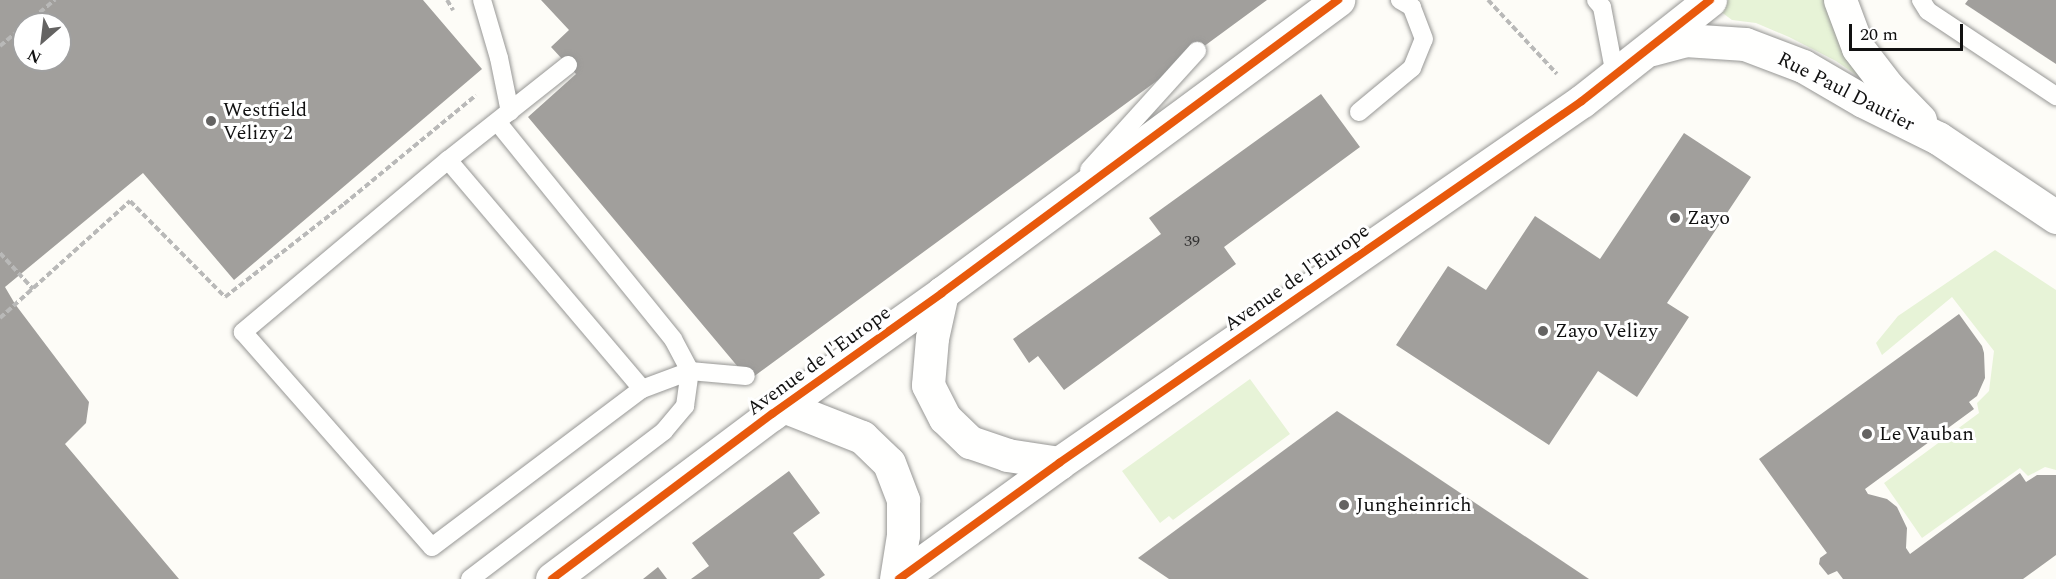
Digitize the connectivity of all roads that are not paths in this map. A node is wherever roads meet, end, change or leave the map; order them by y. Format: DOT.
graph roads {
  1 [pos="482,0"];
  2 [pos="1338,0"];
  3 [pos="1400,0"];
  4 [pos="1596,0"];
  5 [pos="1710,0"];
  6 [pos="1840,0"];
  7 [pos="1921,0"];
  8 [pos="1197,51"];
  9 [pos="1647,51"];
  10 [pos="568,65"];
  11 [pos="1615,75"];
  12 [pos="2056,96"];
  13 [pos="1359,112"];
  14 [pos="503,117"];
  15 [pos="1938,138"];
  16 [pos="448,160"];
  17 [pos="1048,215"];
  18 [pos="2056,217"];
  19 [pos="942,292"];
  20 [pos="690,371"];
  21 [pos="746,376"];
  22 [pos="642,389"];
  23 [pos="783,406"];
  24 [pos="1059,463"];
  25 [pos="470,579"];
  26 [pos="552,579"];
  27 [pos="898,579"];
  1 -- 14 [label="lane"];
  2 -- 17 [label="street, Avenue de l'Europe"];
  3 -- 13 [label="lane"];
  4 -- 11 [label="lane"];
  5 -- 9 [label="street, Avenue de l'Europe"];
  6 -- 15 [label="street, Rue Paul Dautier"];
  7 -- 12 [label="lane"];
  8 -- 17 [label="lane"];
  9 -- 11 [label="street, Avenue de l'Europe"];
  9 -- 15 [label="street, Rue Paul Dautier"];
  10 -- 14 [label="lane"];
  11 -- 24 [label="street, Avenue de l'Europe"];
  14 -- 16 [label="lane"];
  14 -- 20 [label="lane"];
  15 -- 18 [label="street, Rue Paul Dautier"];
  16 -- 22 [label="lane"];
  16 -- 22 [label="lane"];
  17 -- 19 [label="street, Avenue de l'Europe"];
  19 -- 23 [label="street, Avenue de l'Europe"];
  19 -- 24 [label="street"];
  20 -- 21 [label="lane"];
  20 -- 22 [label="lane"];
  20 -- 25 [label="lane"];
  23 -- 26 [label="street, Avenue de l'Europe"];
  23 -- 27 [label="street, Avenue de l'Europe"];
  24 -- 27 [label="street, Avenue de l'Europe"];
}
